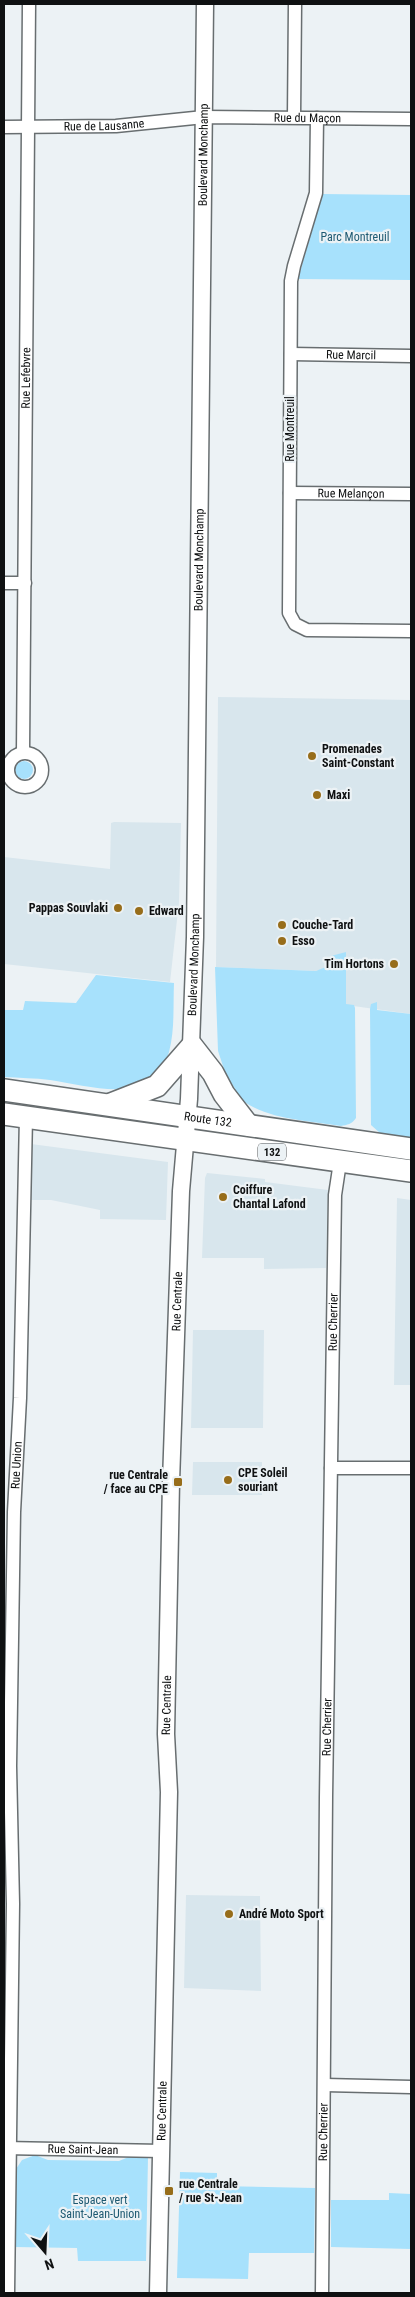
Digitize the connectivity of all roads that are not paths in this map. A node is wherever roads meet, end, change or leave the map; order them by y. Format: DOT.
graph roads {
  1 [pos="29,4"];
  2 [pos="205,4"];
  3 [pos="295,4"];
  4 [pos="204,117"];
  5 [pos="294,117"];
  6 [pos="317,118"];
  7 [pos="411,119"];
  8 [pos="4,127"];
  9 [pos="28,127"];
  10 [pos="291,354"];
  11 [pos="411,356"];
  12 [pos="290,493"];
  13 [pos="411,494"];
  14 [pos="4,583"];
  15 [pos="25,583"];
  16 [pos="411,631"];
  17 [pos="23,752"];
  18 [pos="192,1046"];
  19 [pos="4,1090"];
  20 [pos="108,1105"];
  21 [pos="4,1114"];
  22 [pos="26,1117"];
  23 [pos="188,1117"];
  24 [pos="248,1125"];
  25 [pos="185,1140"];
  26 [pos="411,1148"];
  27 [pos="340,1162"];
  28 [pos="411,1171"];
  29 [pos="331,1468"];
  30 [pos="411,1468"];
  31 [pos="325,2085"];
  32 [pos="411,2087"];
  33 [pos="6,2148"];
  34 [pos="162,2151"];
  35 [pos="8,2293"];
  36 [pos="158,2293"];
  37 [pos="322,2293"];
  1 -- 9 [label="street, Rue Lefebvre"];
  2 -- 4 [label="street, Boulevard Monchamp"];
  3 -- 5 [label="street"];
  4 -- 5 [label="street, Rue du Maçon"];
  4 -- 9 [label="street, Rue de Lausanne"];
  4 -- 18 [label="street, Boulevard Monchamp"];
  5 -- 6 [label="street, Rue du Maçon"];
  6 -- 7 [label="street, Rue du Maçon"];
  6 -- 10 [label="street, Rue Montreuil"];
  8 -- 9 [label="street, Rue de Lausanne"];
  9 -- 15 [label="street, Rue Lefebvre"];
  10 -- 11 [label="street, Rue Marcil"];
  10 -- 12 [label="street, Rue Montreuil"];
  12 -- 13 [label="street, Rue Melançon"];
  12 -- 16 [label="street, Rue Montreuil"];
  14 -- 15 [label="street"];
  15 -- 17 [label="street, Rue Lefebvre"];
  18 -- 20 [label="highway"];
  18 -- 23 [label="street, Boulevard Monchamp"];
  18 -- 24 [label="highway"];
  19 -- 20 [label="highway, Route 132 / 132"];
  20 -- 23 [label="highway, Route 132 / 132"];
  21 -- 22 [label="highway, Route 132 / 132"];
  22 -- 25 [label="highway, Route 132 / 132"];
  22 -- 33 [label="street, Rue Union"];
  23 -- 24 [label="highway, Route 132 / 132"];
  23 -- 25 [label="street, Rue Centrale"];
  24 -- 26 [label="highway, Route 132 / 132"];
  25 -- 27 [label="highway, Route 132 / 132"];
  25 -- 34 [label="street, Rue Centrale"];
  27 -- 28 [label="highway, Route 132 / 132"];
  27 -- 29 [label="street, Rue Cherrier"];
  29 -- 30 [label="street"];
  29 -- 31 [label="street, Rue Cherrier"];
  31 -- 32 [label="street"];
  31 -- 37 [label="street, Rue Cherrier"];
  33 -- 34 [label="street, Rue Saint-Jean"];
  33 -- 35 [label="street, Rue Union"];
  34 -- 36 [label="street, Rue Centrale"];
}
